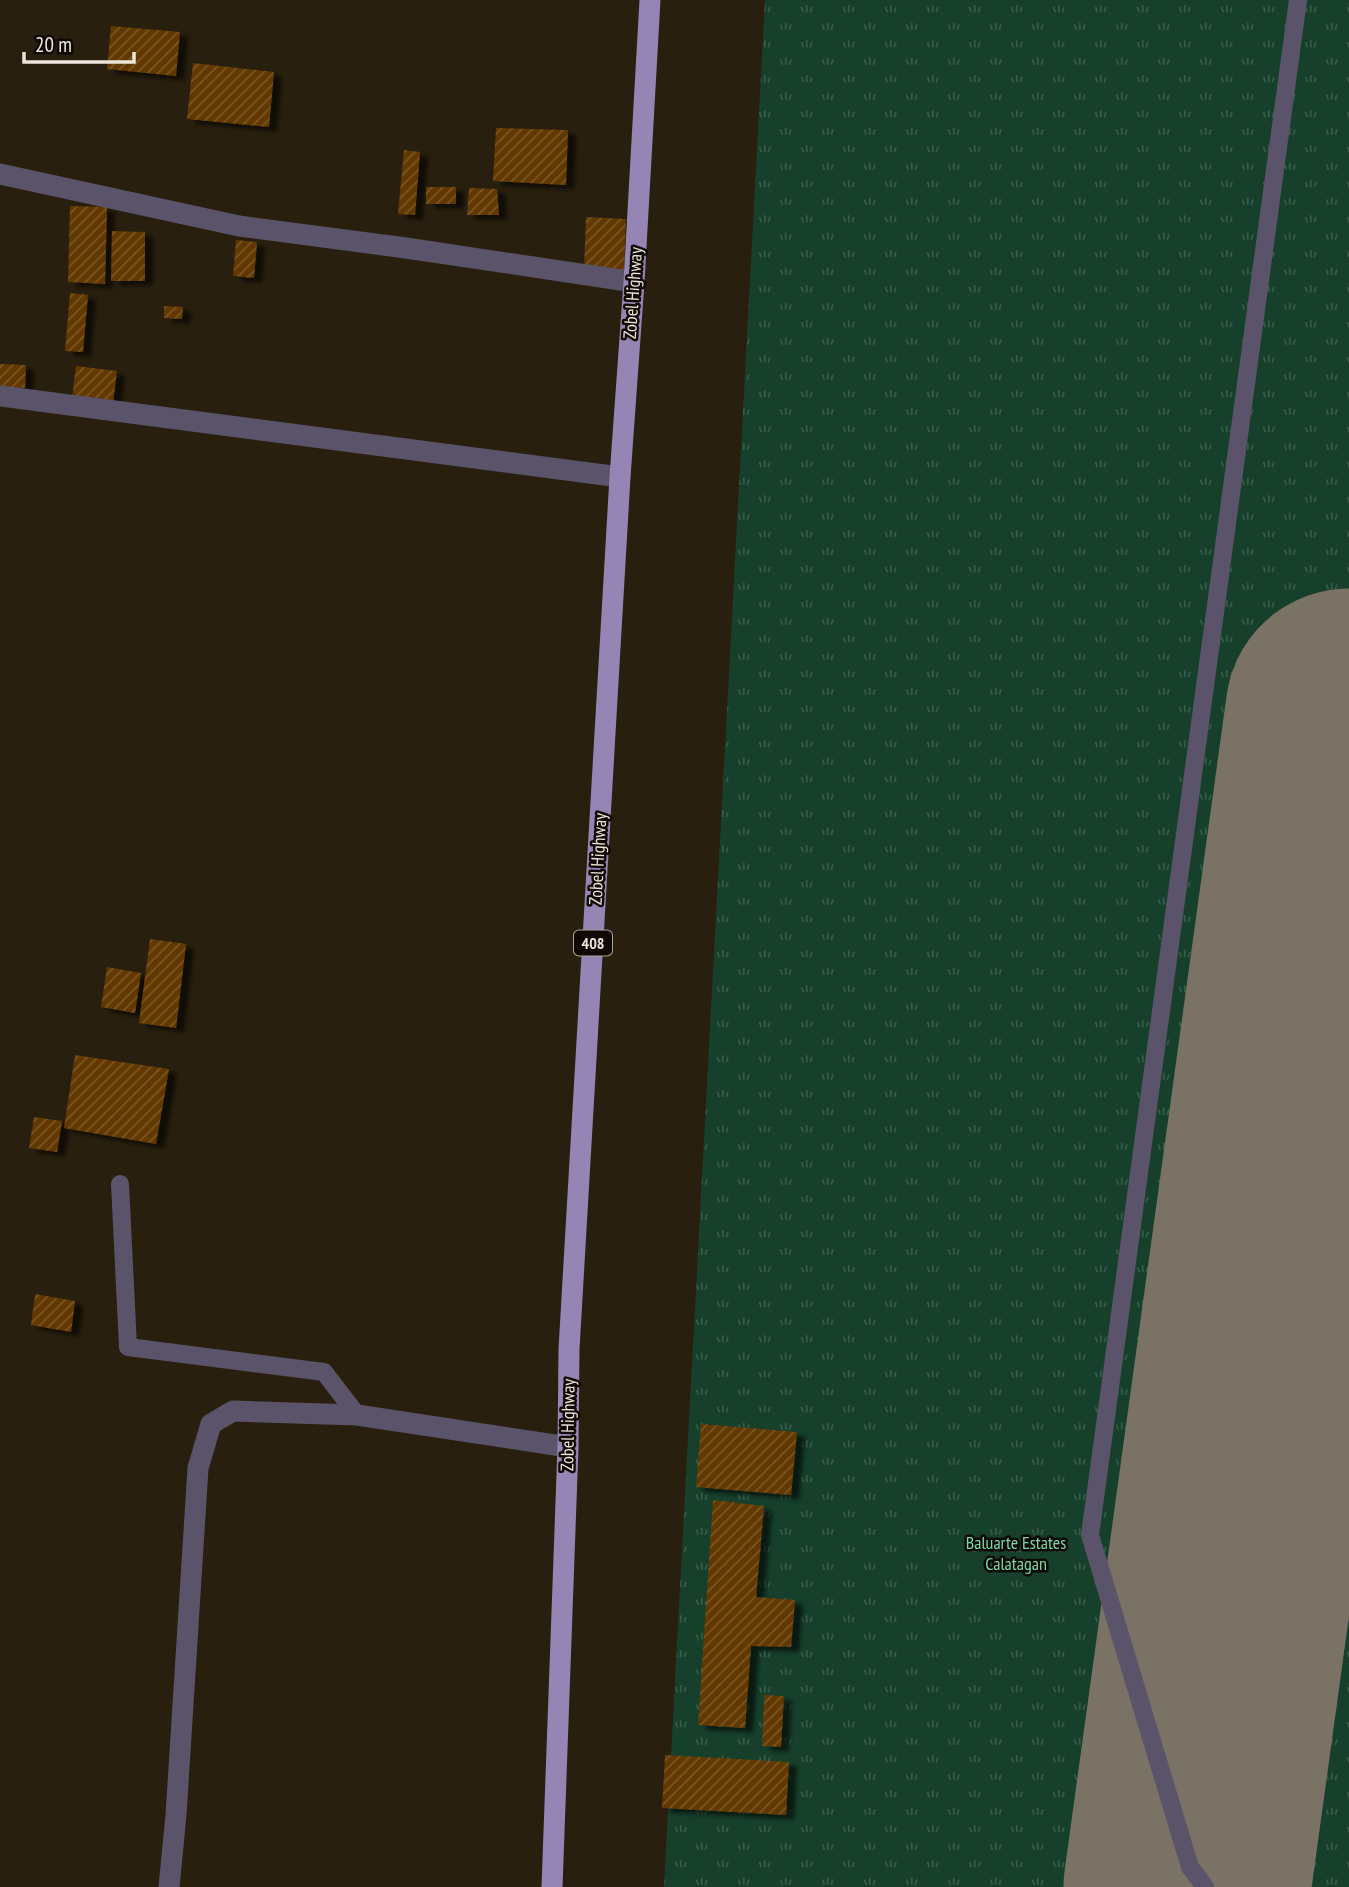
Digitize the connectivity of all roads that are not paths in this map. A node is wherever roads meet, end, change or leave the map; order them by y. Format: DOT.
graph roads {
  1 [pos="650,0"];
  2 [pos="1298,0"];
  3 [pos="0,174"];
  4 [pos="634,282"];
  5 [pos="0,396"];
  6 [pos="620,477"];
  7 [pos="120,1184"];
  8 [pos="357,1415"];
  9 [pos="568,1447"];
  10 [pos="169,1887"];
  11 [pos="552,1887"];
  12 [pos="1205,1887"];
  1 -- 4 [label="main road, Zobel Highway / 408"];
  2 -- 12 [label="lane"];
  3 -- 4 [label="street"];
  4 -- 6 [label="main road, Zobel Highway / 408"];
  5 -- 6 [label="street"];
  6 -- 9 [label="main road, Zobel Highway / 408"];
  7 -- 8 [label="lane"];
  8 -- 9 [label="street"];
  8 -- 10 [label="street"];
  9 -- 11 [label="main road, Zobel Highway / 408"];
}
